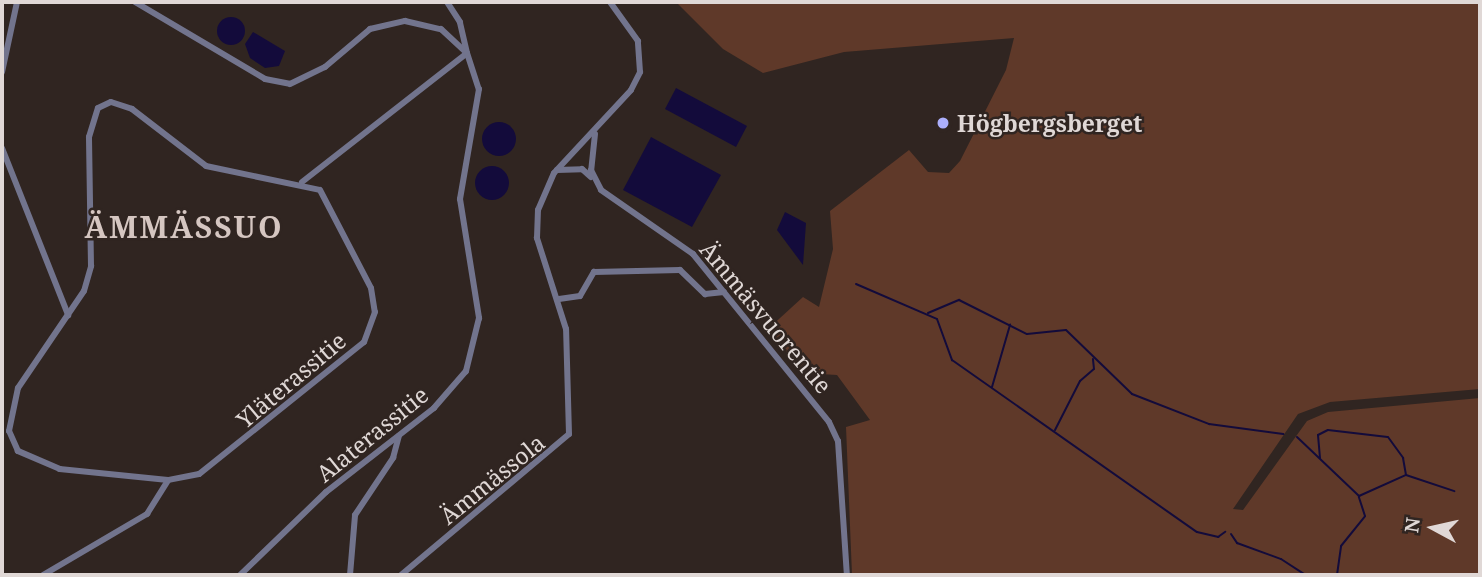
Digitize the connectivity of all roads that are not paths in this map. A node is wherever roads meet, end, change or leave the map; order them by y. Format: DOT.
graph roads {
  1 [pos="17,2"];
  2 [pos="135,2"];
  3 [pos="447,2"];
  4 [pos="610,2"];
  5 [pos="467,53"];
  6 [pos="2,72"];
  7 [pos="599,126"];
  8 [pos="2,148"];
  9 [pos="557,170"];
  10 [pos="594,181"];
  11 [pos="302,182"];
  12 [pos="724,292"];
  13 [pos="558,299"];
  14 [pos="68,315"];
  15 [pos="399,436"];
  16 [pos="169,480"];
  17 [pos="43,575"];
  18 [pos="240,575"];
  19 [pos="350,575"];
  20 [pos="401,575"];
  21 [pos="847,575"];
  1 -- 6 [label="street"];
  2 -- 5 [label="street, Alaterassitie"];
  3 -- 5 [label="street"];
  4 -- 7 [label="street, Ämmässola"];
  5 -- 11 [label="street"];
  5 -- 15 [label="street, Alaterassitie"];
  7 -- 9 [label="street, Ämmässola"];
  7 -- 10 [label="street"];
  8 -- 14 [label="street"];
  9 -- 10 [label="street"];
  9 -- 13 [label="street, Ämmässola"];
  10 -- 12 [label="street, Ämmäsvuorentie"];
  11 -- 14 [label="street, Yläterassitie"];
  11 -- 16 [label="street, Yläterassitie"];
  12 -- 13 [label="street"];
  12 -- 21 [label="street, Ämmäsvuorentie"];
  13 -- 20 [label="street, Ämmässola"];
  14 -- 16 [label="street, Yläterassitie"];
  15 -- 18 [label="street, Alaterassitie"];
  15 -- 19 [label="street"];
  16 -- 17 [label="street"];
}
